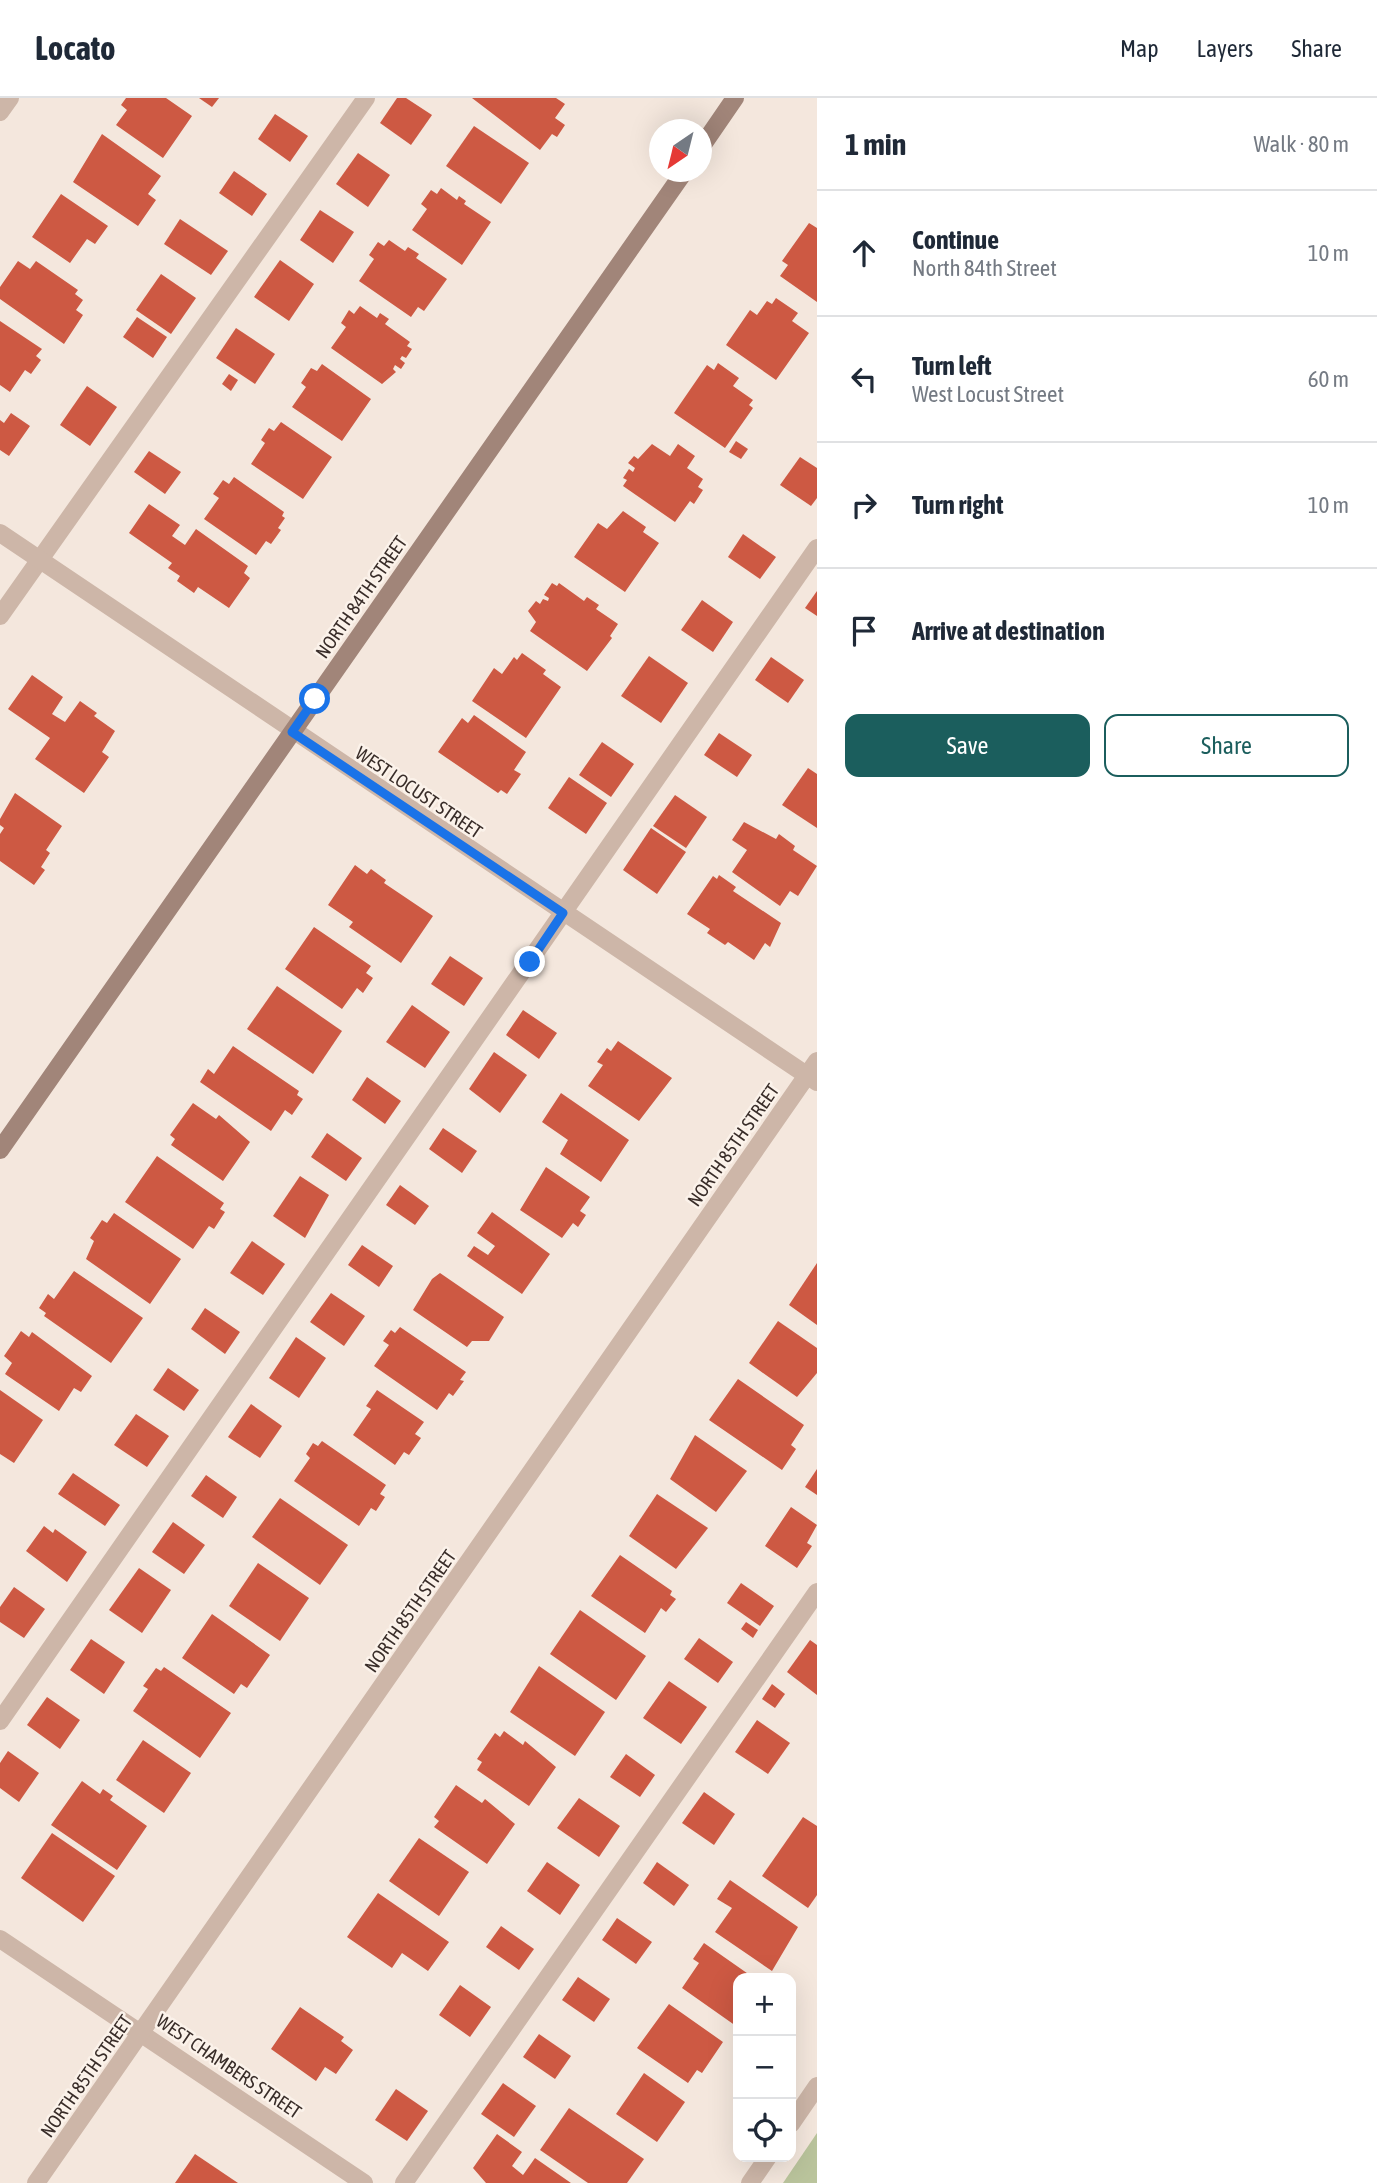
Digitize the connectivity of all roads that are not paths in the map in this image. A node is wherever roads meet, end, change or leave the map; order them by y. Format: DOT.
graph roads {
  1 [pos="10,98"];
  2 [pos="366,98"];
  3 [pos="735,98"];
  4 [pos="0,112"];
  5 [pos="712,131"];
  6 [pos="677,182"];
  7 [pos="0,533"];
  8 [pos="817,548"];
  9 [pos="38,559"];
  10 [pos="0,616"];
  11 [pos="292,732"];
  12 [pos="563,913"];
  13 [pos="814,1073"];
  14 [pos="0,1150"];
  15 [pos="817,1592"];
  16 [pos="0,1721"];
  17 [pos="0,1939"];
  18 [pos="143,2033"];
  19 [pos="817,2086"];
  20 [pos="796,2117"];
  21 [pos="765,2162"];
  22 [pos="36,2183"];
  23 [pos="364,2183"];
  24 [pos="404,2183"];
  25 [pos="751,2183"];
  1 -- 4 [label="street"];
  2 -- 9 [label="street"];
  3 -- 5 [label="street"];
  6 -- 11 [label="street, NORTH 84TH STREET"];
  7 -- 9 [label="street, WEST LOCUST STREET"];
  8 -- 12 [label="street"];
  9 -- 10 [label="street"];
  9 -- 11 [label="street, WEST LOCUST STREET"];
  11 -- 12 [label="street, WEST LOCUST STREET"];
  11 -- 14 [label="street, NORTH 84TH STREET"];
  12 -- 13 [label="street, WEST LOCUST STREET"];
  12 -- 16 [label="street"];
  13 -- 18 [label="street, NORTH 85TH STREET"];
  15 -- 24 [label="street"];
  17 -- 18 [label="street, WEST CHAMBERS STREET"];
  18 -- 22 [label="street, NORTH 85TH STREET"];
  18 -- 23 [label="street, WEST CHAMBERS STREET"];
  19 -- 20 [label="street"];
  21 -- 25 [label="street"];
}
